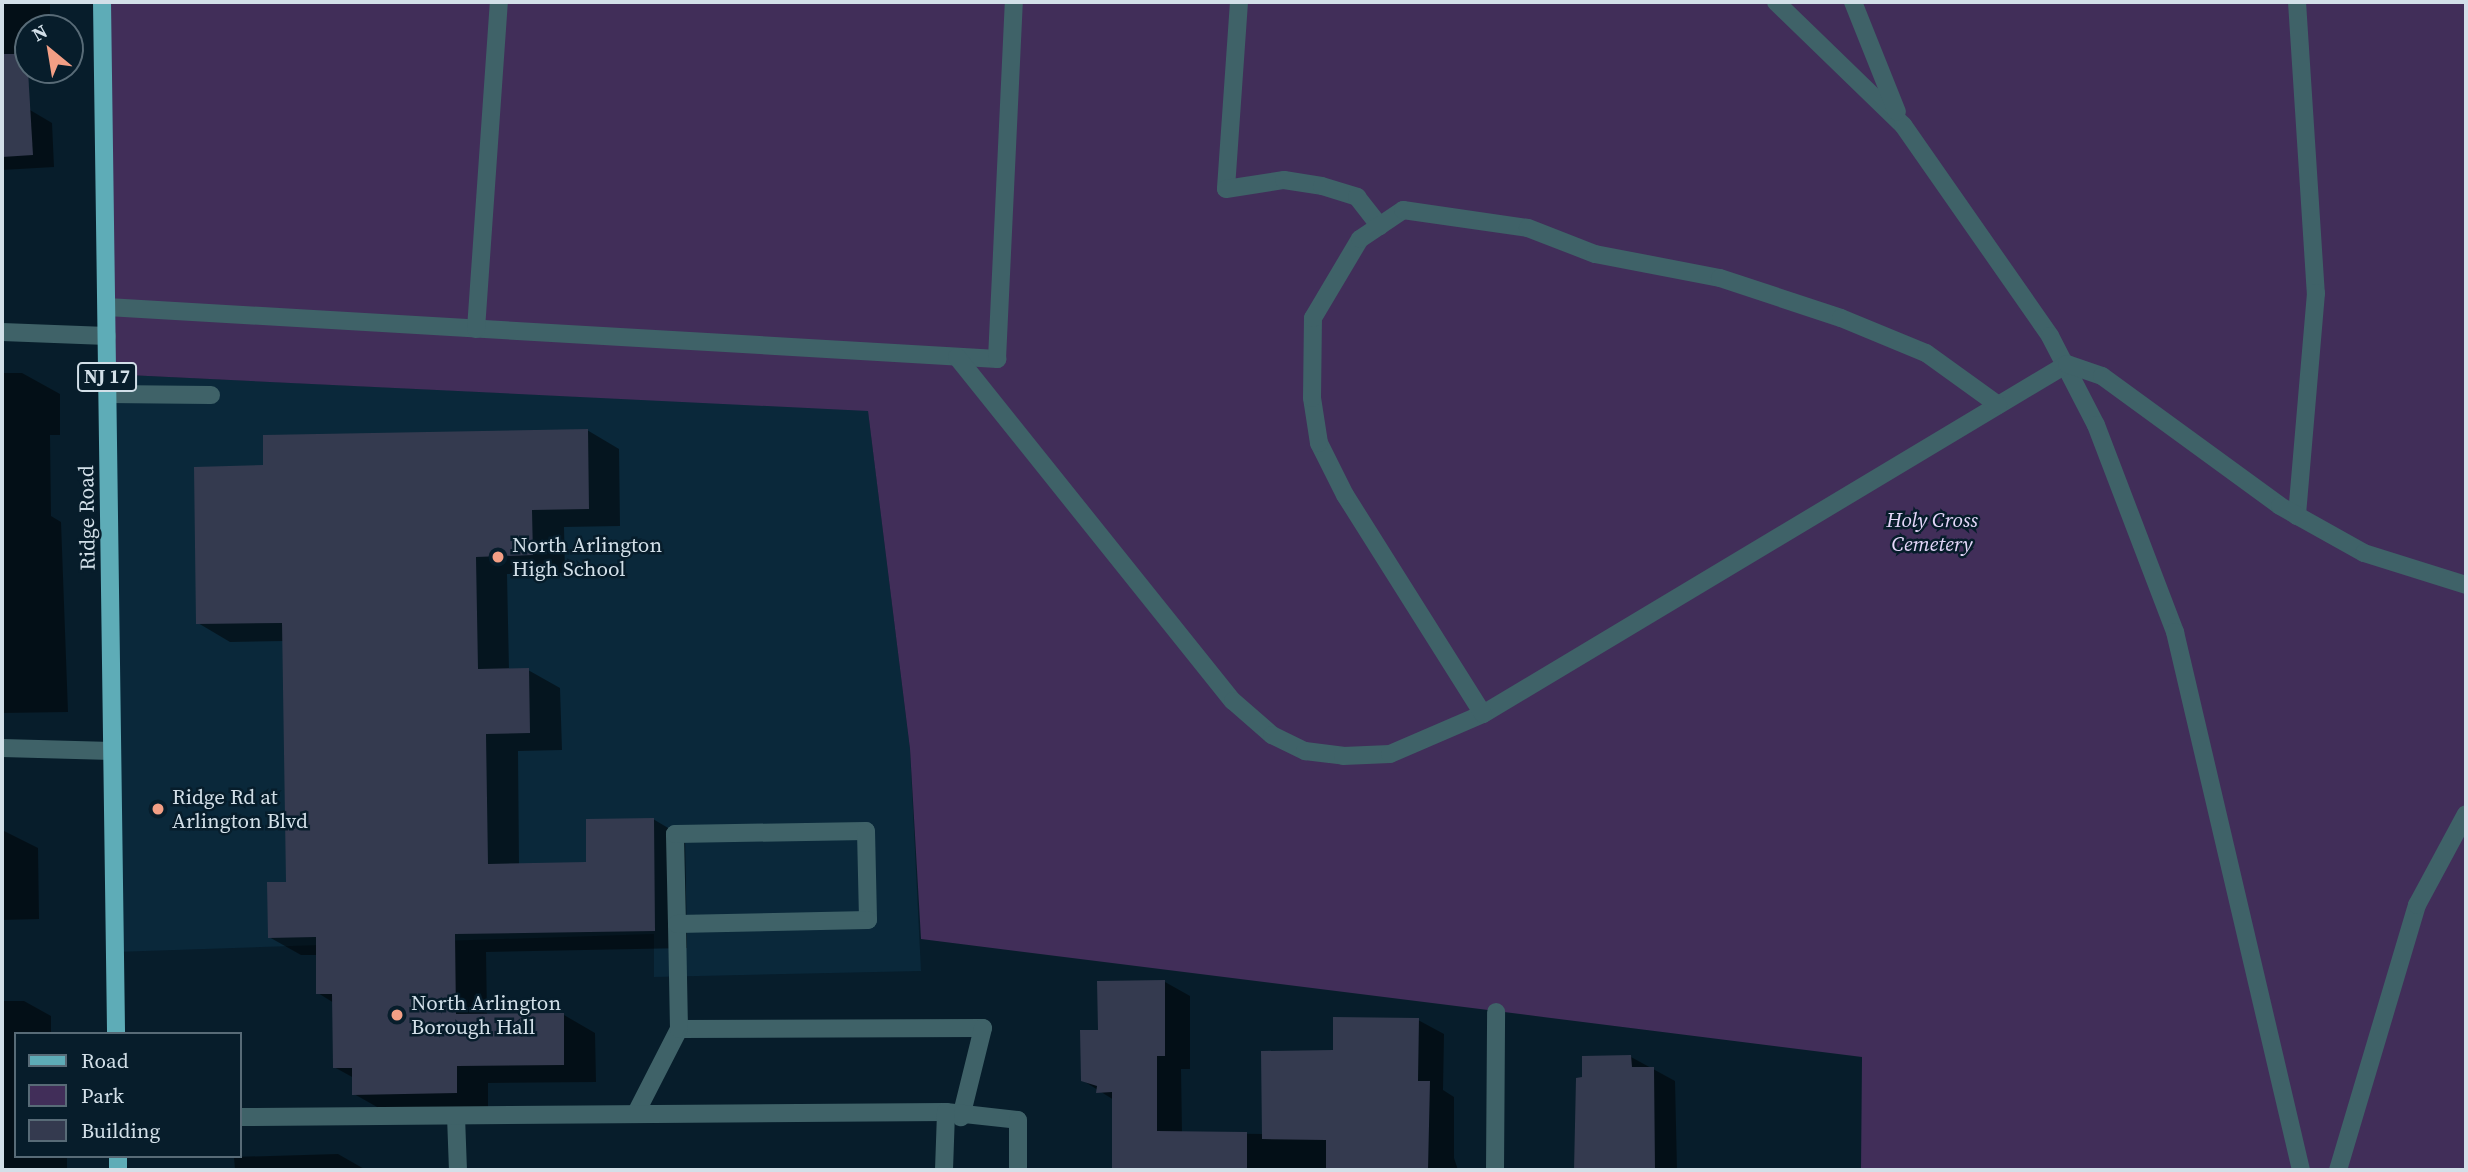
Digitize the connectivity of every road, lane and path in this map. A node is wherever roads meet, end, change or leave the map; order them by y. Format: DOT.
graph roads {
  1 [pos="102,2"];
  2 [pos="499,2"];
  3 [pos="1014,2"];
  4 [pos="1239,2"];
  5 [pos="1776,2"];
  6 [pos="1853,2"];
  7 [pos="2297,2"];
  8 [pos="1903,125"];
  9 [pos="1380,226"];
  10 [pos="107,307"];
  11 [pos="476,329"];
  12 [pos="2,332"];
  13 [pos="107,336"];
  14 [pos="957,357"];
  15 [pos="2067,364"];
  16 [pos="107,394"];
  17 [pos="211,395"];
  18 [pos="1998,405"];
  19 [pos="2297,516"];
  20 [pos="2466,585"];
  21 [pos="1483,714"];
  22 [pos="2,748"];
  23 [pos="112,751"];
  24 [pos="2466,814"];
  25 [pos="677,924"];
  26 [pos="1496,1012"];
  27 [pos="679,1030"];
  28 [pos="116,1032"];
  29 [pos="636,1112"];
  30 [pos="953,1115"];
  31 [pos="456,1116"];
  32 [pos="242,1117"];
  33 [pos="458,1170"];
  34 [pos="944,1170"];
  35 [pos="1018,1170"];
  36 [pos="1495,1170"];
  37 [pos="2301,1170"];
  38 [pos="2338,1170"];
  1 -- 10 [label="main road, Ridge Road / NJ 17"];
  2 -- 11 [label="street"];
  3 -- 14 [label="street"];
  4 -- 9 [label="street"];
  5 -- 8 [label="street"];
  6 -- 8 [label="street"];
  7 -- 19 [label="street"];
  8 -- 15 [label="street"];
  9 -- 18 [label="street"];
  9 -- 21 [label="street"];
  10 -- 11 [label="street"];
  10 -- 13 [label="main road, Ridge Road / NJ 17"];
  11 -- 14 [label="street"];
  12 -- 13 [label="street"];
  13 -- 16 [label="main road, Ridge Road / NJ 17"];
  14 -- 21 [label="street"];
  15 -- 18 [label="street"];
  15 -- 19 [label="street"];
  15 -- 37 [label="street"];
  16 -- 17 [label="street"];
  16 -- 23 [label="main road, Ridge Road / NJ 17"];
  18 -- 21 [label="street"];
  19 -- 20 [label="street"];
  22 -- 23 [label="street"];
  23 -- 28 [label="main road, Ridge Road / NJ 17"];
  24 -- 38 [label="street"];
  25 -- 25 [label="street"];
  25 -- 27 [label="street"];
  26 -- 36 [label="street"];
  27 -- 29 [label="street"];
  27 -- 30 [label="street"];
  29 -- 30 [label="street"];
  29 -- 31 [label="street"];
  30 -- 34 [label="street"];
  30 -- 35 [label="street"];
  31 -- 32 [label="street"];
  31 -- 33 [label="street"];
}
